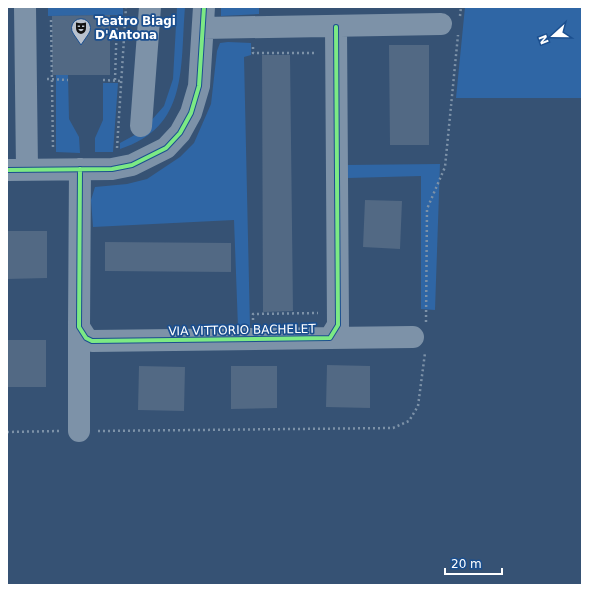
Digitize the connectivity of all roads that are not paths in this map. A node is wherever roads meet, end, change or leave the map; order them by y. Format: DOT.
graph roads {
  1 [pos="26,7"];
  2 [pos="150,7"];
  3 [pos="204,18"];
  4 [pos="441,24"];
  5 [pos="336,27"];
  6 [pos="141,126"];
  7 [pos="80,168"];
  8 [pos="17,169"];
  9 [pos="79,327"];
  10 [pos="413,337"];
  11 [pos="330,338"];
  12 [pos="79,431"];
  1 -- 8 [label="street"];
  2 -- 6 [label="street"];
  3 -- 5 [label="street"];
  3 -- 7 [label="street"];
  4 -- 5 [label="street"];
  5 -- 11 [label="street, VIA VITTORIO BACHELET"];
  7 -- 8 [label="street"];
  7 -- 9 [label="street"];
  9 -- 11 [label="street, VIA VITTORIO BACHELET"];
  9 -- 12 [label="street"];
  10 -- 11 [label="street, VIA VITTORIO BACHELET"];
}
